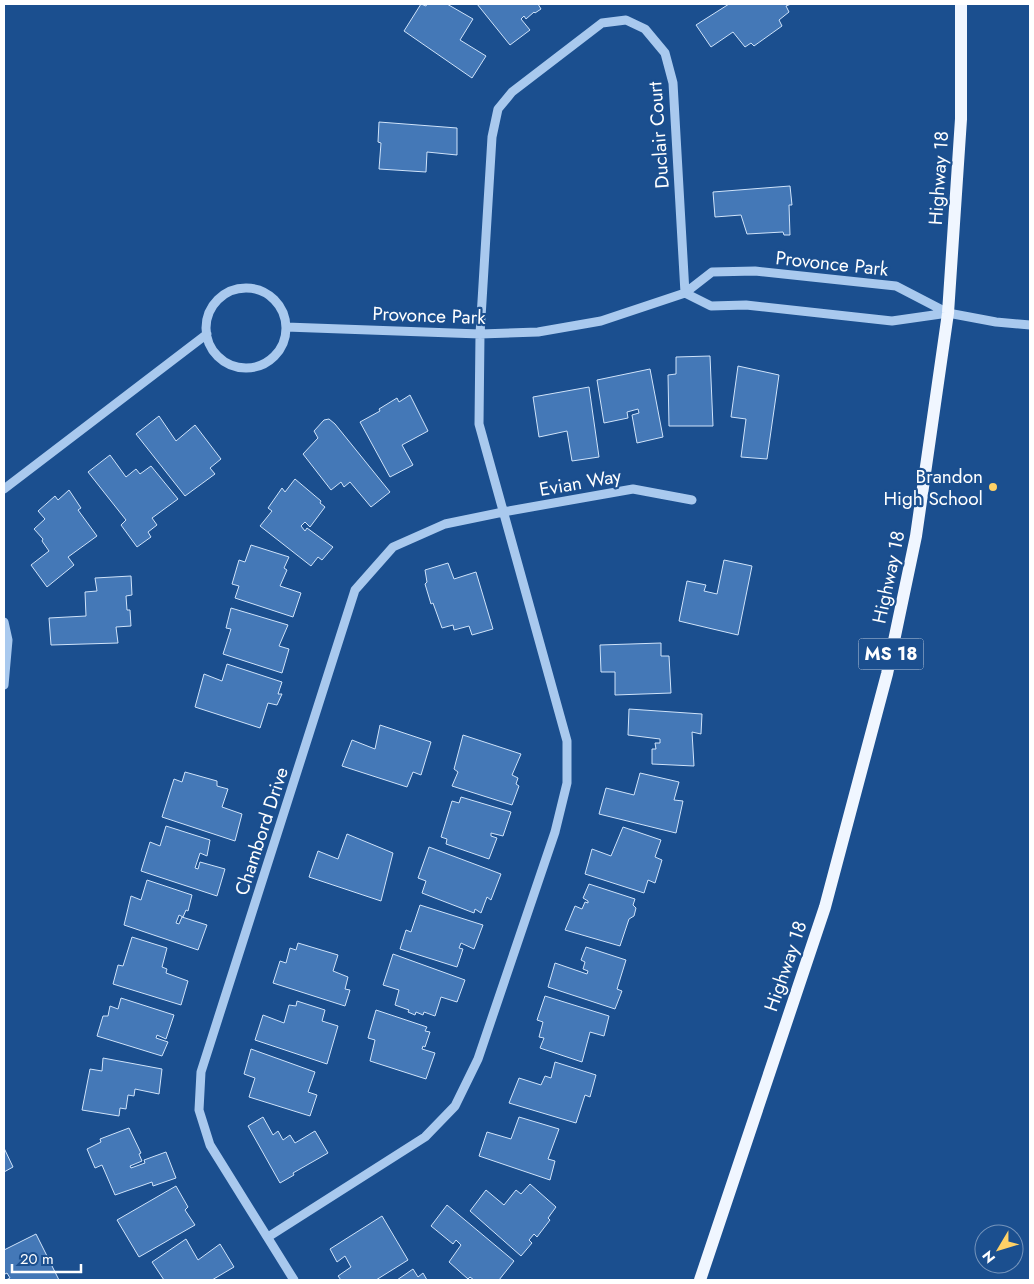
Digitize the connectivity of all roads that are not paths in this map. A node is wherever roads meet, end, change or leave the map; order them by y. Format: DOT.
graph roads {
  1 [pos="961,4"];
  2 [pos="684,293"];
  3 [pos="948,313"];
  4 [pos="1030,325"];
  5 [pos="286,327"];
  6 [pos="206,334"];
  7 [pos="480,334"];
  8 [pos="4,488"];
  9 [pos="692,500"];
  10 [pos="503,512"];
  11 [pos="4,622"];
  12 [pos="4,685"];
  13 [pos="268,1237"];
  14 [pos="294,1280"];
  15 [pos="700,1280"];
  1 -- 3 [label="main road, Highway 18 / MS 18"];
  2 -- 3 [label="street"];
  2 -- 3 [label="street, Provonce Park"];
  2 -- 7 [label="street, Provonce Park"];
  2 -- 7 [label="street, Duclair Court"];
  3 -- 4 [label="street"];
  3 -- 15 [label="main road, Highway 18 / MS 18"];
  5 -- 6 [label="street"];
  5 -- 6 [label="street"];
  5 -- 7 [label="street, Provonce Park"];
  6 -- 8 [label="street"];
  7 -- 10 [label="street"];
  9 -- 10 [label="street, Evian Way"];
  10 -- 13 [label="street"];
  10 -- 13 [label="street, Chambord Drive"];
  11 -- 12 [label="street"];
  13 -- 14 [label="street, Chambord Drive"];
}
